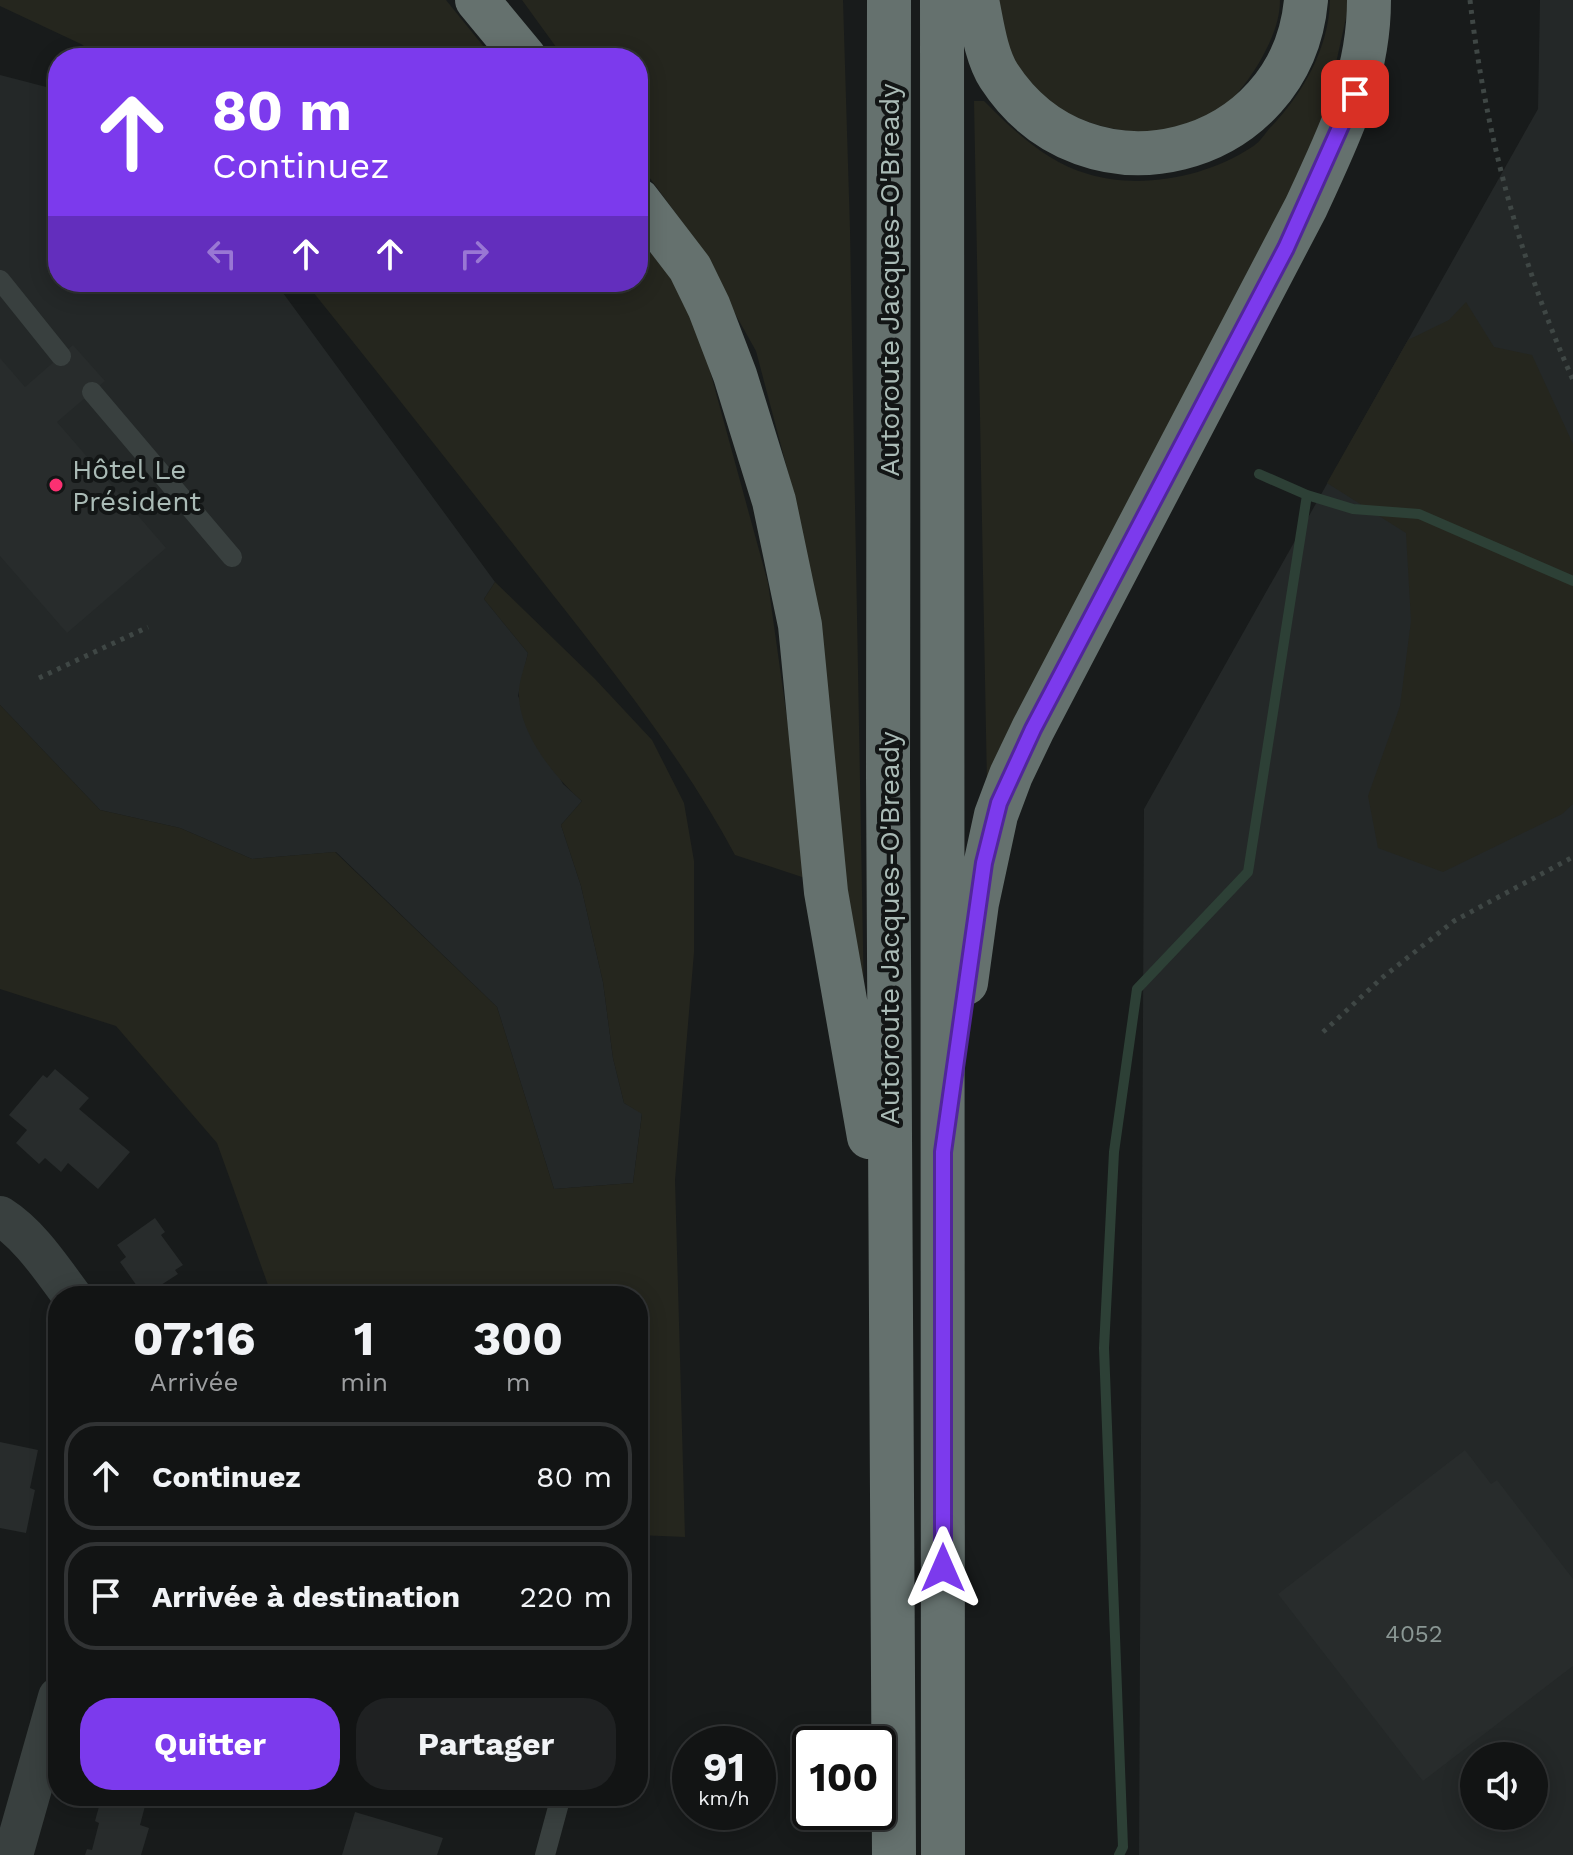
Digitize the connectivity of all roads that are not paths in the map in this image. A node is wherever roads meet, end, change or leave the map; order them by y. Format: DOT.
graph roads {
  1 [pos="477,0"];
  2 [pos="889,0"];
  3 [pos="942,0"];
  4 [pos="977,0"];
  5 [pos="1306,0"];
  6 [pos="1369,0"];
  7 [pos="517,48"];
  8 [pos="648,213"];
  9 [pos="0,280"];
  10 [pos="61,356"];
  11 [pos="92,392"];
  12 [pos="232,557"];
  13 [pos="943,1152"];
  14 [pos="0,1216"];
  15 [pos="890,1259"];
  16 [pos="65,1286"];
  17 [pos="48,1732"];
  18 [pos="558,1806"];
  19 [pos="13,1855"];
  20 [pos="545,1855"];
  21 [pos="894,1855"];
  22 [pos="943,1855"];
  1 -- 7 [label="highway"];
  2 -- 15 [label="highway, Autoroute Jacques-O'Bready"];
  3 -- 13 [label="highway, Autoroute Jacques-O'Bready"];
  4 -- 5 [label="highway"];
  6 -- 13 [label="highway"];
  8 -- 15 [label="highway"];
  9 -- 10 [label="lane"];
  11 -- 12 [label="lane"];
  13 -- 22 [label="highway, Autoroute Jacques-O'Bready"];
  14 -- 16 [label="street"];
  15 -- 21 [label="highway, Autoroute Jacques-O'Bready"];
  17 -- 19 [label="street"];
  18 -- 20 [label="lane"];
}
